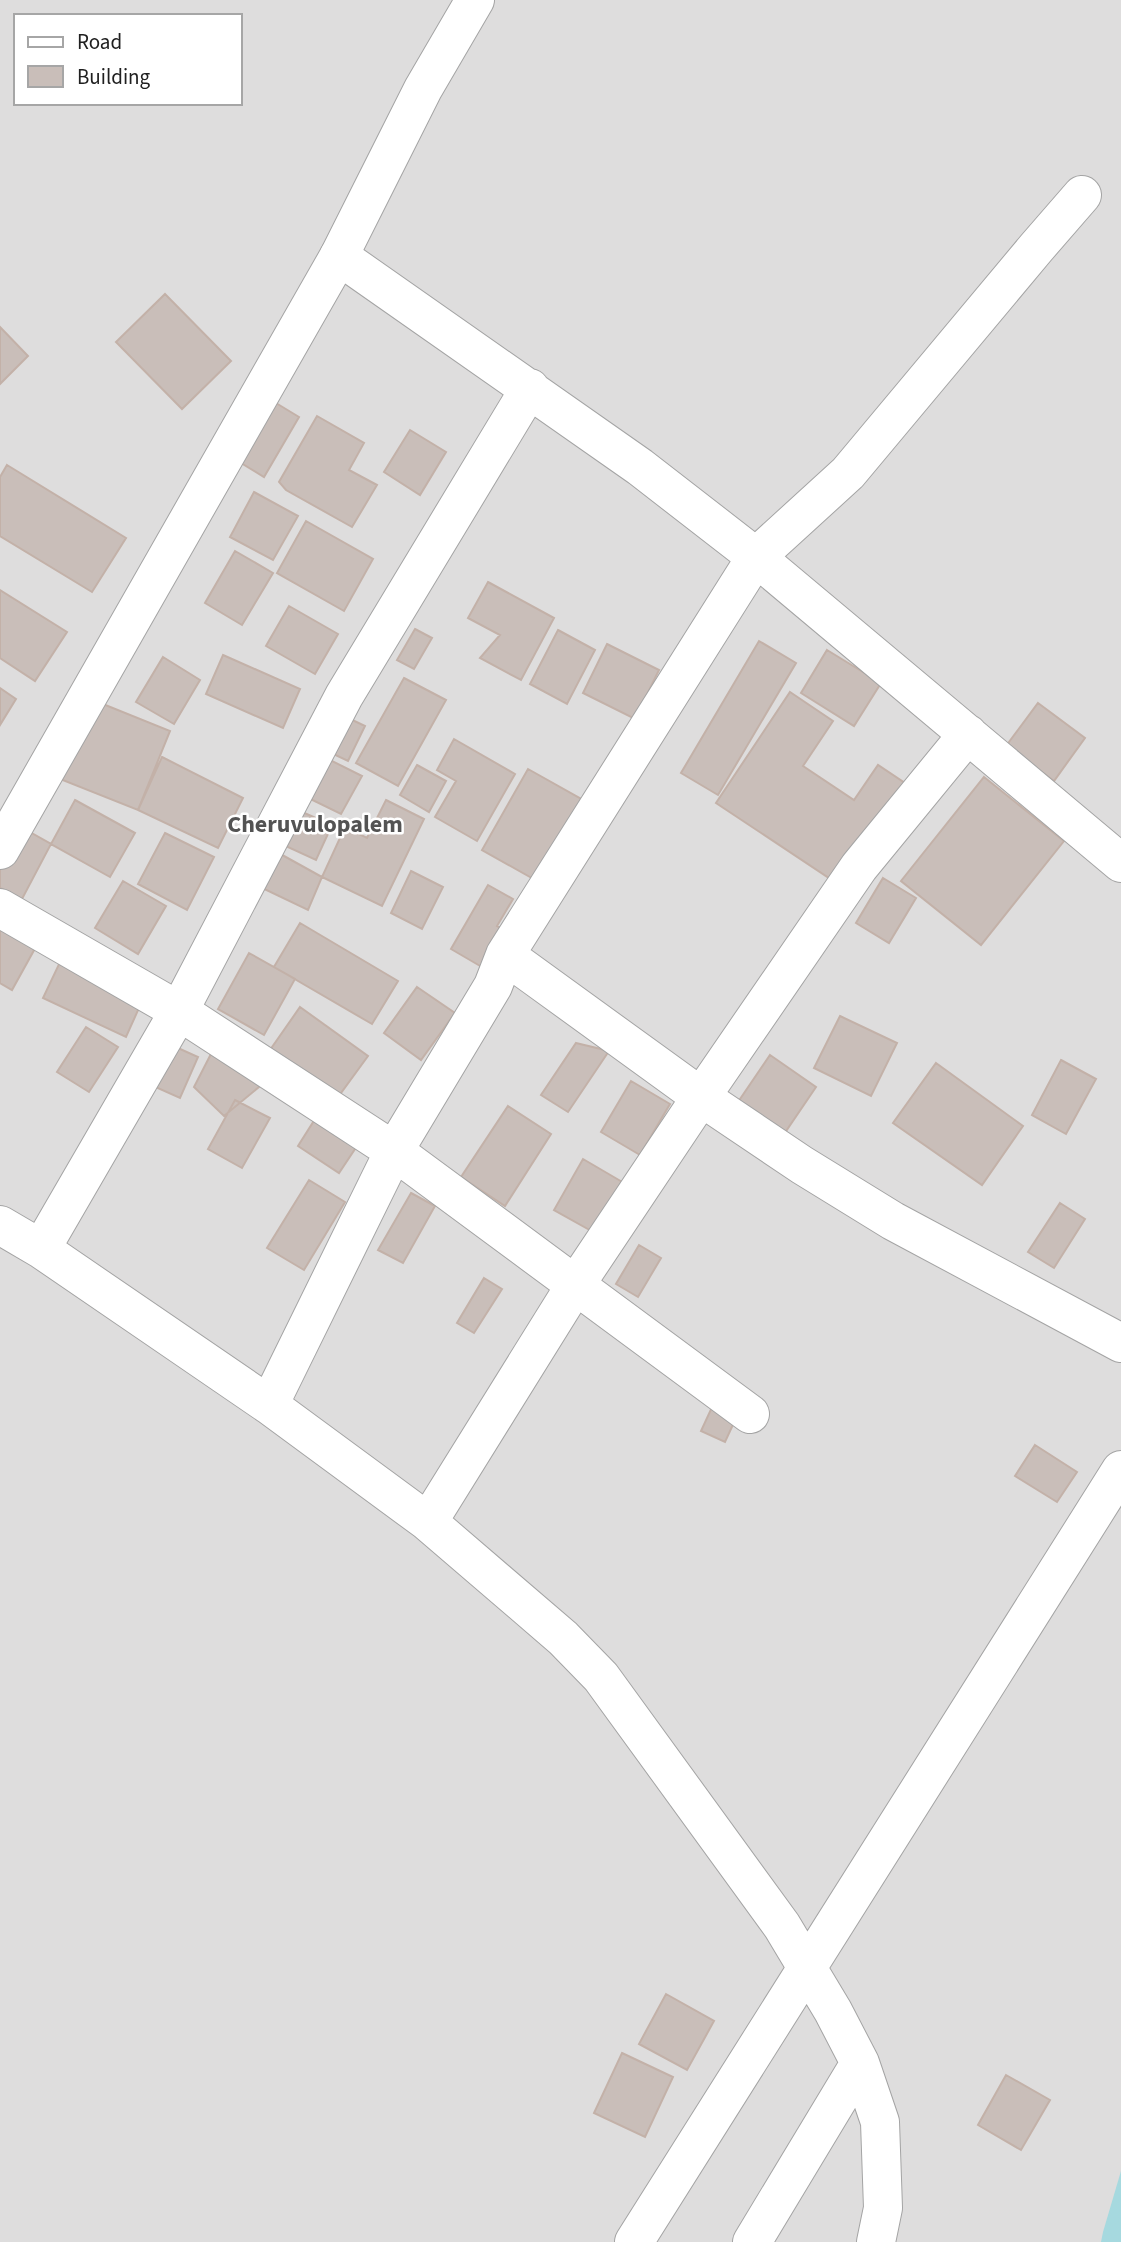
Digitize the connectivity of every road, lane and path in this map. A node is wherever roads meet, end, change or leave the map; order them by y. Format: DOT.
graph roads {
  1 [pos="475,0"];
  2 [pos="1082,195"];
  3 [pos="339,256"];
  4 [pos="530,388"];
  5 [pos="756,557"];
  6 [pos="968,734"];
  7 [pos="0,849"];
  8 [pos="1121,863"];
  9 [pos="0,908"];
  10 [pos="505,955"];
  11 [pos="179,1011"];
  12 [pos="701,1097"];
  13 [pos="394,1151"];
  14 [pos="0,1225"];
  15 [pos="41,1249"];
  16 [pos="576,1284"];
  17 [pos="1121,1343"];
  18 [pos="269,1405"];
  19 [pos="750,1414"];
  20 [pos="1121,1470"];
  21 [pos="428,1522"];
  22 [pos="807,1966"];
  23 [pos="860,2063"];
  24 [pos="634,2242"];
  25 [pos="752,2242"];
  26 [pos="876,2242"];
  1 -- 3 [label="street"];
  2 -- 5 [label="street"];
  3 -- 4 [label="street"];
  3 -- 7 [label="street"];
  4 -- 5 [label="street"];
  4 -- 11 [label="street"];
  5 -- 6 [label="street"];
  5 -- 10 [label="street"];
  6 -- 8 [label="street"];
  6 -- 12 [label="street"];
  9 -- 11 [label="street"];
  10 -- 12 [label="street"];
  10 -- 13 [label="street"];
  11 -- 13 [label="street"];
  11 -- 15 [label="street"];
  12 -- 16 [label="street"];
  12 -- 17 [label="street"];
  13 -- 16 [label="street"];
  13 -- 18 [label="street"];
  14 -- 15 [label="street"];
  15 -- 18 [label="street"];
  16 -- 19 [label="street"];
  16 -- 21 [label="street"];
  18 -- 21 [label="street"];
  20 -- 22 [label="street"];
  21 -- 22 [label="street"];
  22 -- 23 [label="street"];
  22 -- 24 [label="street"];
  23 -- 25 [label="street"];
  23 -- 26 [label="street"];
}
